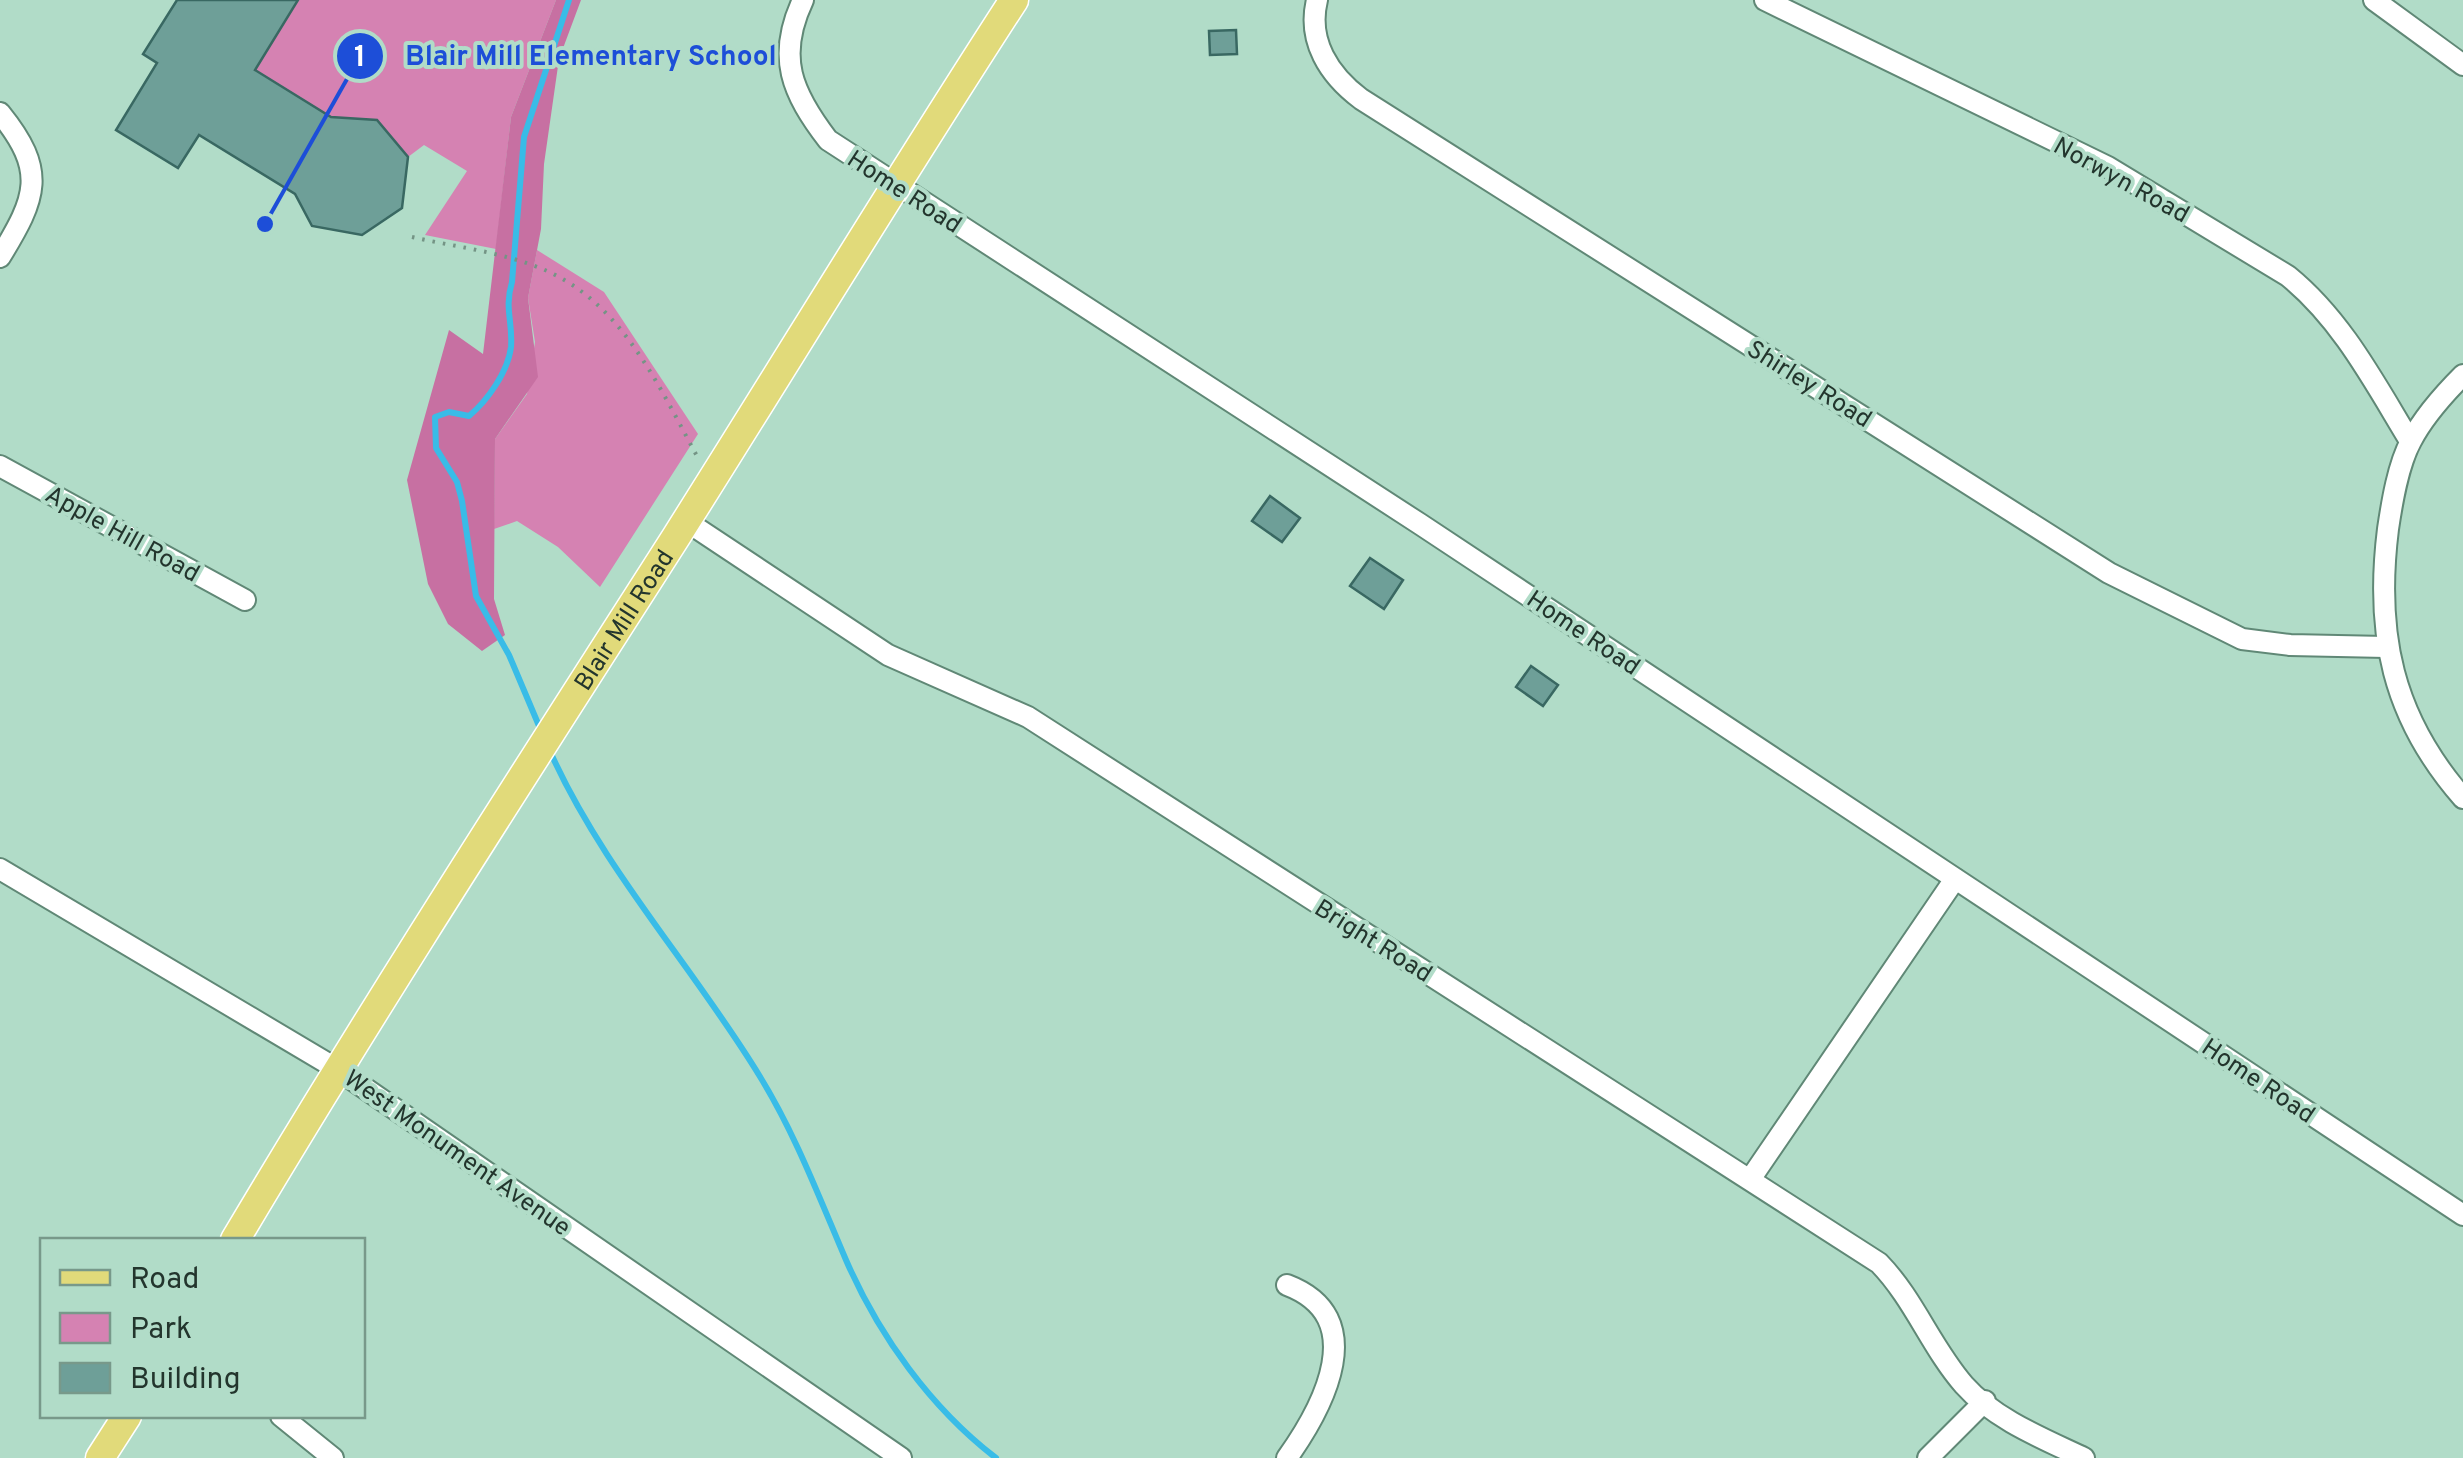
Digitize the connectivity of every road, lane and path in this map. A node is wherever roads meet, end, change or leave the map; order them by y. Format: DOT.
graph roads {
  1 [pos="803,0"];
  2 [pos="1014,0"];
  3 [pos="1317,0"];
  4 [pos="1766,0"];
  5 [pos="2374,0"];
  6 [pos="2463,65"];
  7 [pos="0,113"];
  8 [pos="894,185"];
  9 [pos="412,237"];
  10 [pos="0,257"];
  11 [pos="2463,375"];
  12 [pos="2410,441"];
  13 [pos="0,466"];
  14 [pos="710,482"];
  15 [pos="686,521"];
  16 [pos="245,600"];
  17 [pos="2386,646"];
  18 [pos="2463,798"];
  19 [pos="0,870"];
  20 [pos="1954,878"];
  21 [pos="337,1069"];
  22 [pos="1751,1178"];
  23 [pos="2463,1216"];
  24 [pos="236,1238"];
  25 [pos="1287,1285"];
  26 [pos="1985,1401"];
  27 [pos="126,1418"];
  28 [pos="284,1418"];
  29 [pos="100,1458"];
  30 [pos="333,1458"];
  31 [pos="901,1458"];
  32 [pos="1287,1458"];
  33 [pos="1928,1458"];
  34 [pos="2084,1458"];
  1 -- 8 [label="street, Home Road"];
  2 -- 8 [label="main road, Blair Mill Road"];
  3 -- 17 [label="street, Shirley Road"];
  4 -- 12 [label="street, Norwyn Road"];
  5 -- 6 [label="street"];
  7 -- 10 [label="street"];
  8 -- 14 [label="main road, Blair Mill Road"];
  8 -- 20 [label="street, Home Road"];
  9 -- 14 [label="path"];
  11 -- 12 [label="street"];
  12 -- 17 [label="street"];
  13 -- 16 [label="street, Apple Hill Road"];
  14 -- 15 [label="main road, Blair Mill Road"];
  15 -- 21 [label="main road, Blair Mill Road"];
  15 -- 22 [label="street, Bright Road"];
  17 -- 18 [label="street"];
  19 -- 21 [label="street, West Monument Avenue"];
  20 -- 22 [label="street"];
  20 -- 23 [label="street, Home Road"];
  21 -- 24 [label="main road, Blair Mill Road"];
  21 -- 31 [label="street, West Monument Avenue"];
  22 -- 26 [label="street, Bright Road"];
  25 -- 32 [label="street"];
  26 -- 33 [label="street"];
  26 -- 34 [label="street, Bright Road"];
  27 -- 29 [label="main road"];
  28 -- 30 [label="street"];
}
